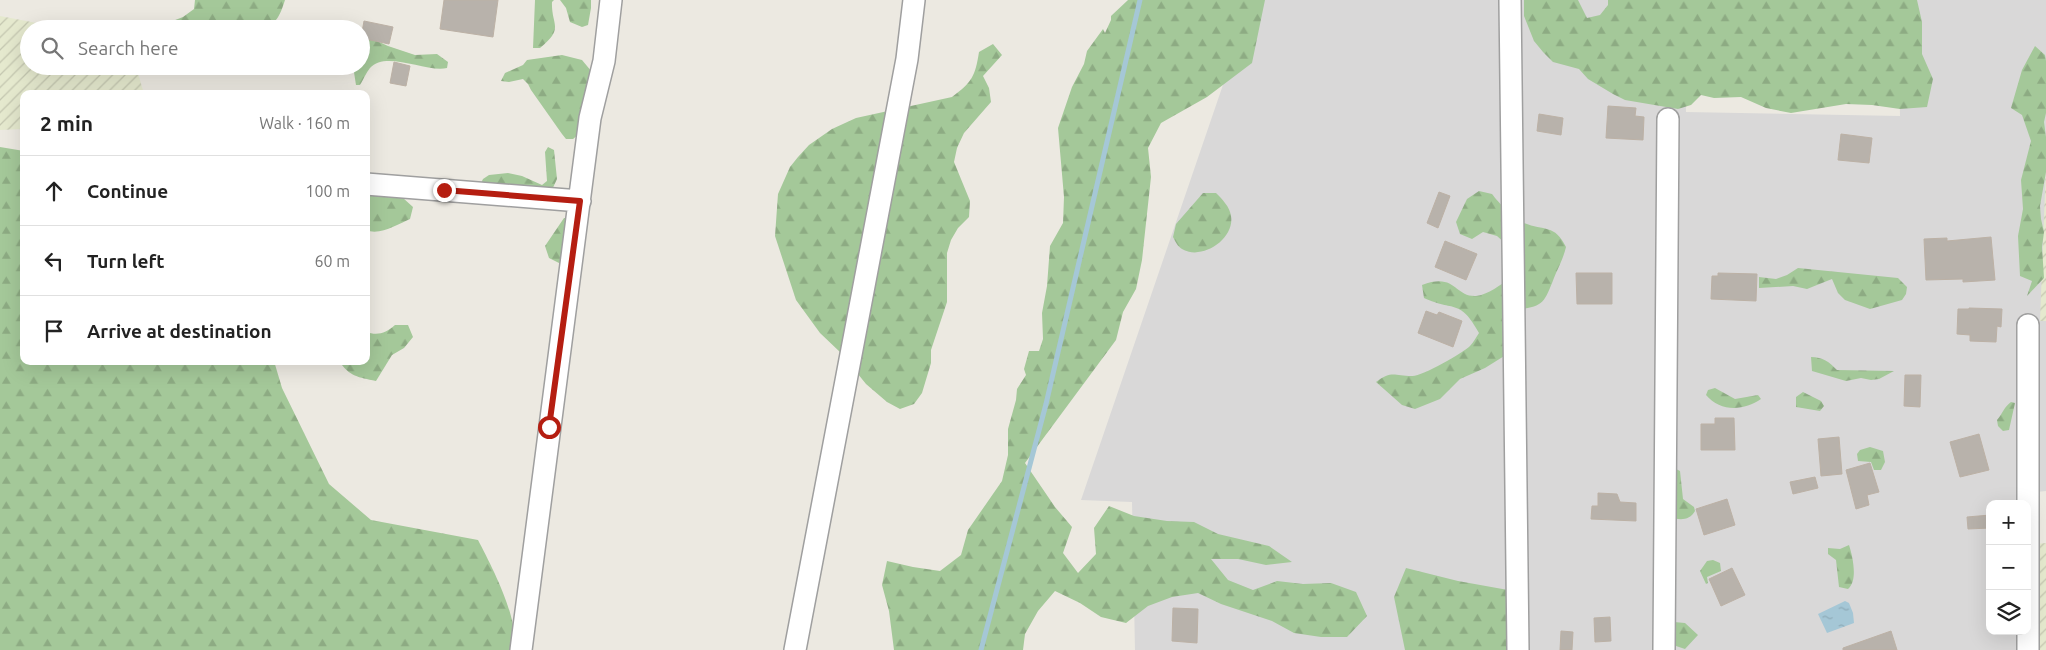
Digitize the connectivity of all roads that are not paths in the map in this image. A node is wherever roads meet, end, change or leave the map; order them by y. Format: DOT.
graph roads {
  1 [pos="611,0"];
  2 [pos="914,0"];
  3 [pos="1510,0"];
  4 [pos="1668,119"];
  5 [pos="370,184"];
  6 [pos="580,201"];
  7 [pos="2028,325"];
  8 [pos="521,650"];
  9 [pos="795,650"];
  10 [pos="1518,650"];
  11 [pos="1664,650"];
  12 [pos="2028,650"];
  1 -- 6 [label="street"];
  2 -- 9 [label="street"];
  3 -- 10 [label="street"];
  4 -- 11 [label="street"];
  5 -- 6 [label="street"];
  6 -- 8 [label="street"];
  7 -- 12 [label="street"];
}
